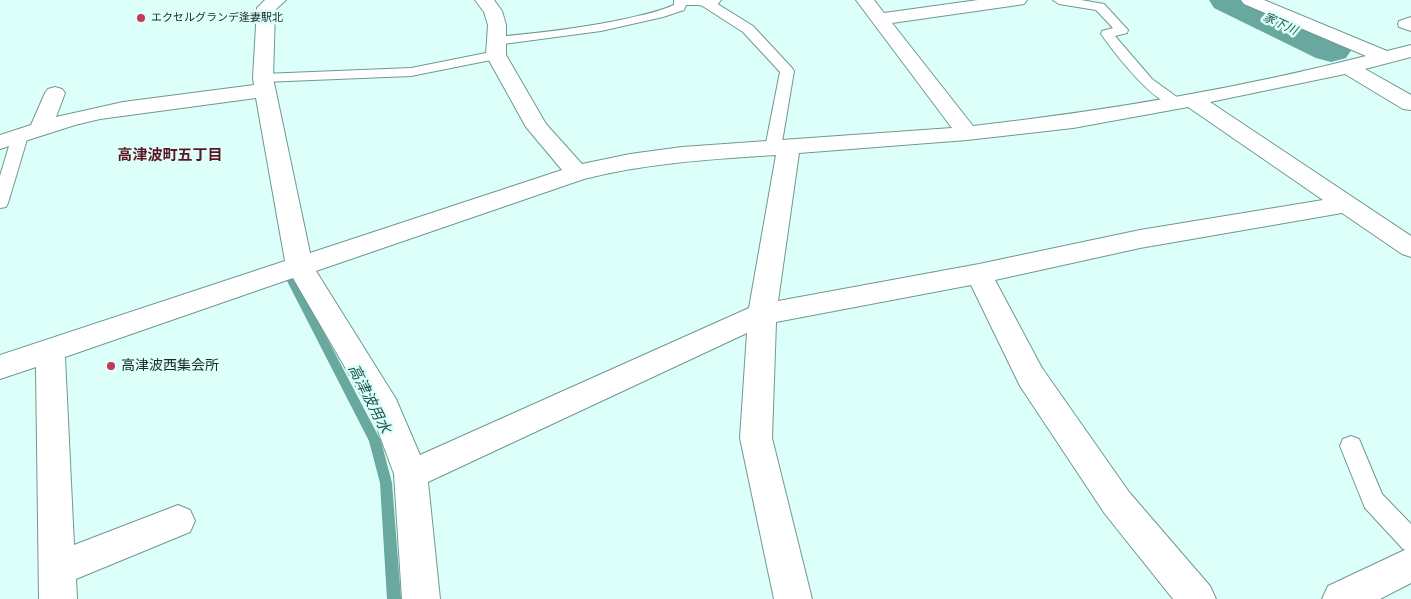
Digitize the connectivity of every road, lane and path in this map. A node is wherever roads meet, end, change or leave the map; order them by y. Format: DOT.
graph roads {
  1 [pos="277,0"];
  2 [pos="484,0"];
  3 [pos="865,0"];
  4 [pos="1018,0"];
  5 [pos="1059,0"];
  6 [pos="1250,0"];
  7 [pos="679,1"];
  8 [pos="708,1"];
  9 [pos="880,19"];
  10 [pos="1411,21"];
  11 [pos="1411,27"];
  12 [pos="496,48"];
  13 [pos="1411,51"];
  14 [pos="1387,58"];
  15 [pos="1348,68"];
  16 [pos="264,84"];
  17 [pos="55,93"];
  18 [pos="1184,101"];
  19 [pos="1411,104"];
  20 [pos="40,130"];
  21 [pos="967,133"];
  22 [pos="10,139"];
  23 [pos="781,148"];
  24 [pos="577,172"];
  25 [pos="0,203"];
  26 [pos="1348,204"];
  27 [pos="1411,248"];
  28 [pos="299,266"];
  29 [pos="979,274"];
  30 [pos="762,314"];
  31 [pos="50,352"];
  32 [pos="0,367"];
  33 [pos="1351,446"];
  34 [pos="411,474"];
  35 [pos="178,521"];
  36 [pos="1411,541"];
  37 [pos="1411,564"];
  38 [pos="57,584"];
  39 [pos="421,599"];
  40 [pos="793,599"];
  41 [pos="1197,599"];
  42 [pos="1340,599"];
  1 -- 16 [label="street"];
  2 -- 12 [label="street"];
  3 -- 9 [label="street"];
  4 -- 9 [label="street"];
  5 -- 18 [label="lane"];
  6 -- 14 [label="street"];
  7 -- 8 [label="lane"];
  7 -- 12 [label="lane"];
  8 -- 23 [label="lane"];
  9 -- 21 [label="street"];
  10 -- 11 [label="lane"];
  12 -- 16 [label="lane"];
  12 -- 24 [label="street"];
  13 -- 14 [label="street"];
  14 -- 15 [label="street"];
  15 -- 18 [label="street"];
  15 -- 19 [label="street"];
  16 -- 20 [label="street"];
  16 -- 28 [label="street"];
  17 -- 20 [label="street"];
  18 -- 21 [label="street"];
  18 -- 26 [label="street"];
  20 -- 22 [label="street"];
  21 -- 23 [label="street"];
  22 -- 25 [label="lane"];
  23 -- 24 [label="street"];
  23 -- 30 [label="street"];
  24 -- 28 [label="street"];
  26 -- 27 [label="street"];
  26 -- 29 [label="street"];
  28 -- 31 [label="street"];
  28 -- 34 [label="street"];
  29 -- 30 [label="street"];
  29 -- 41 [label="street"];
  30 -- 34 [label="street"];
  30 -- 40 [label="street"];
  31 -- 32 [label="street"];
  31 -- 38 [label="street"];
  33 -- 36 [label="lane"];
  34 -- 39 [label="street"];
  35 -- 38 [label="street"];
  37 -- 42 [label="street"];
}
